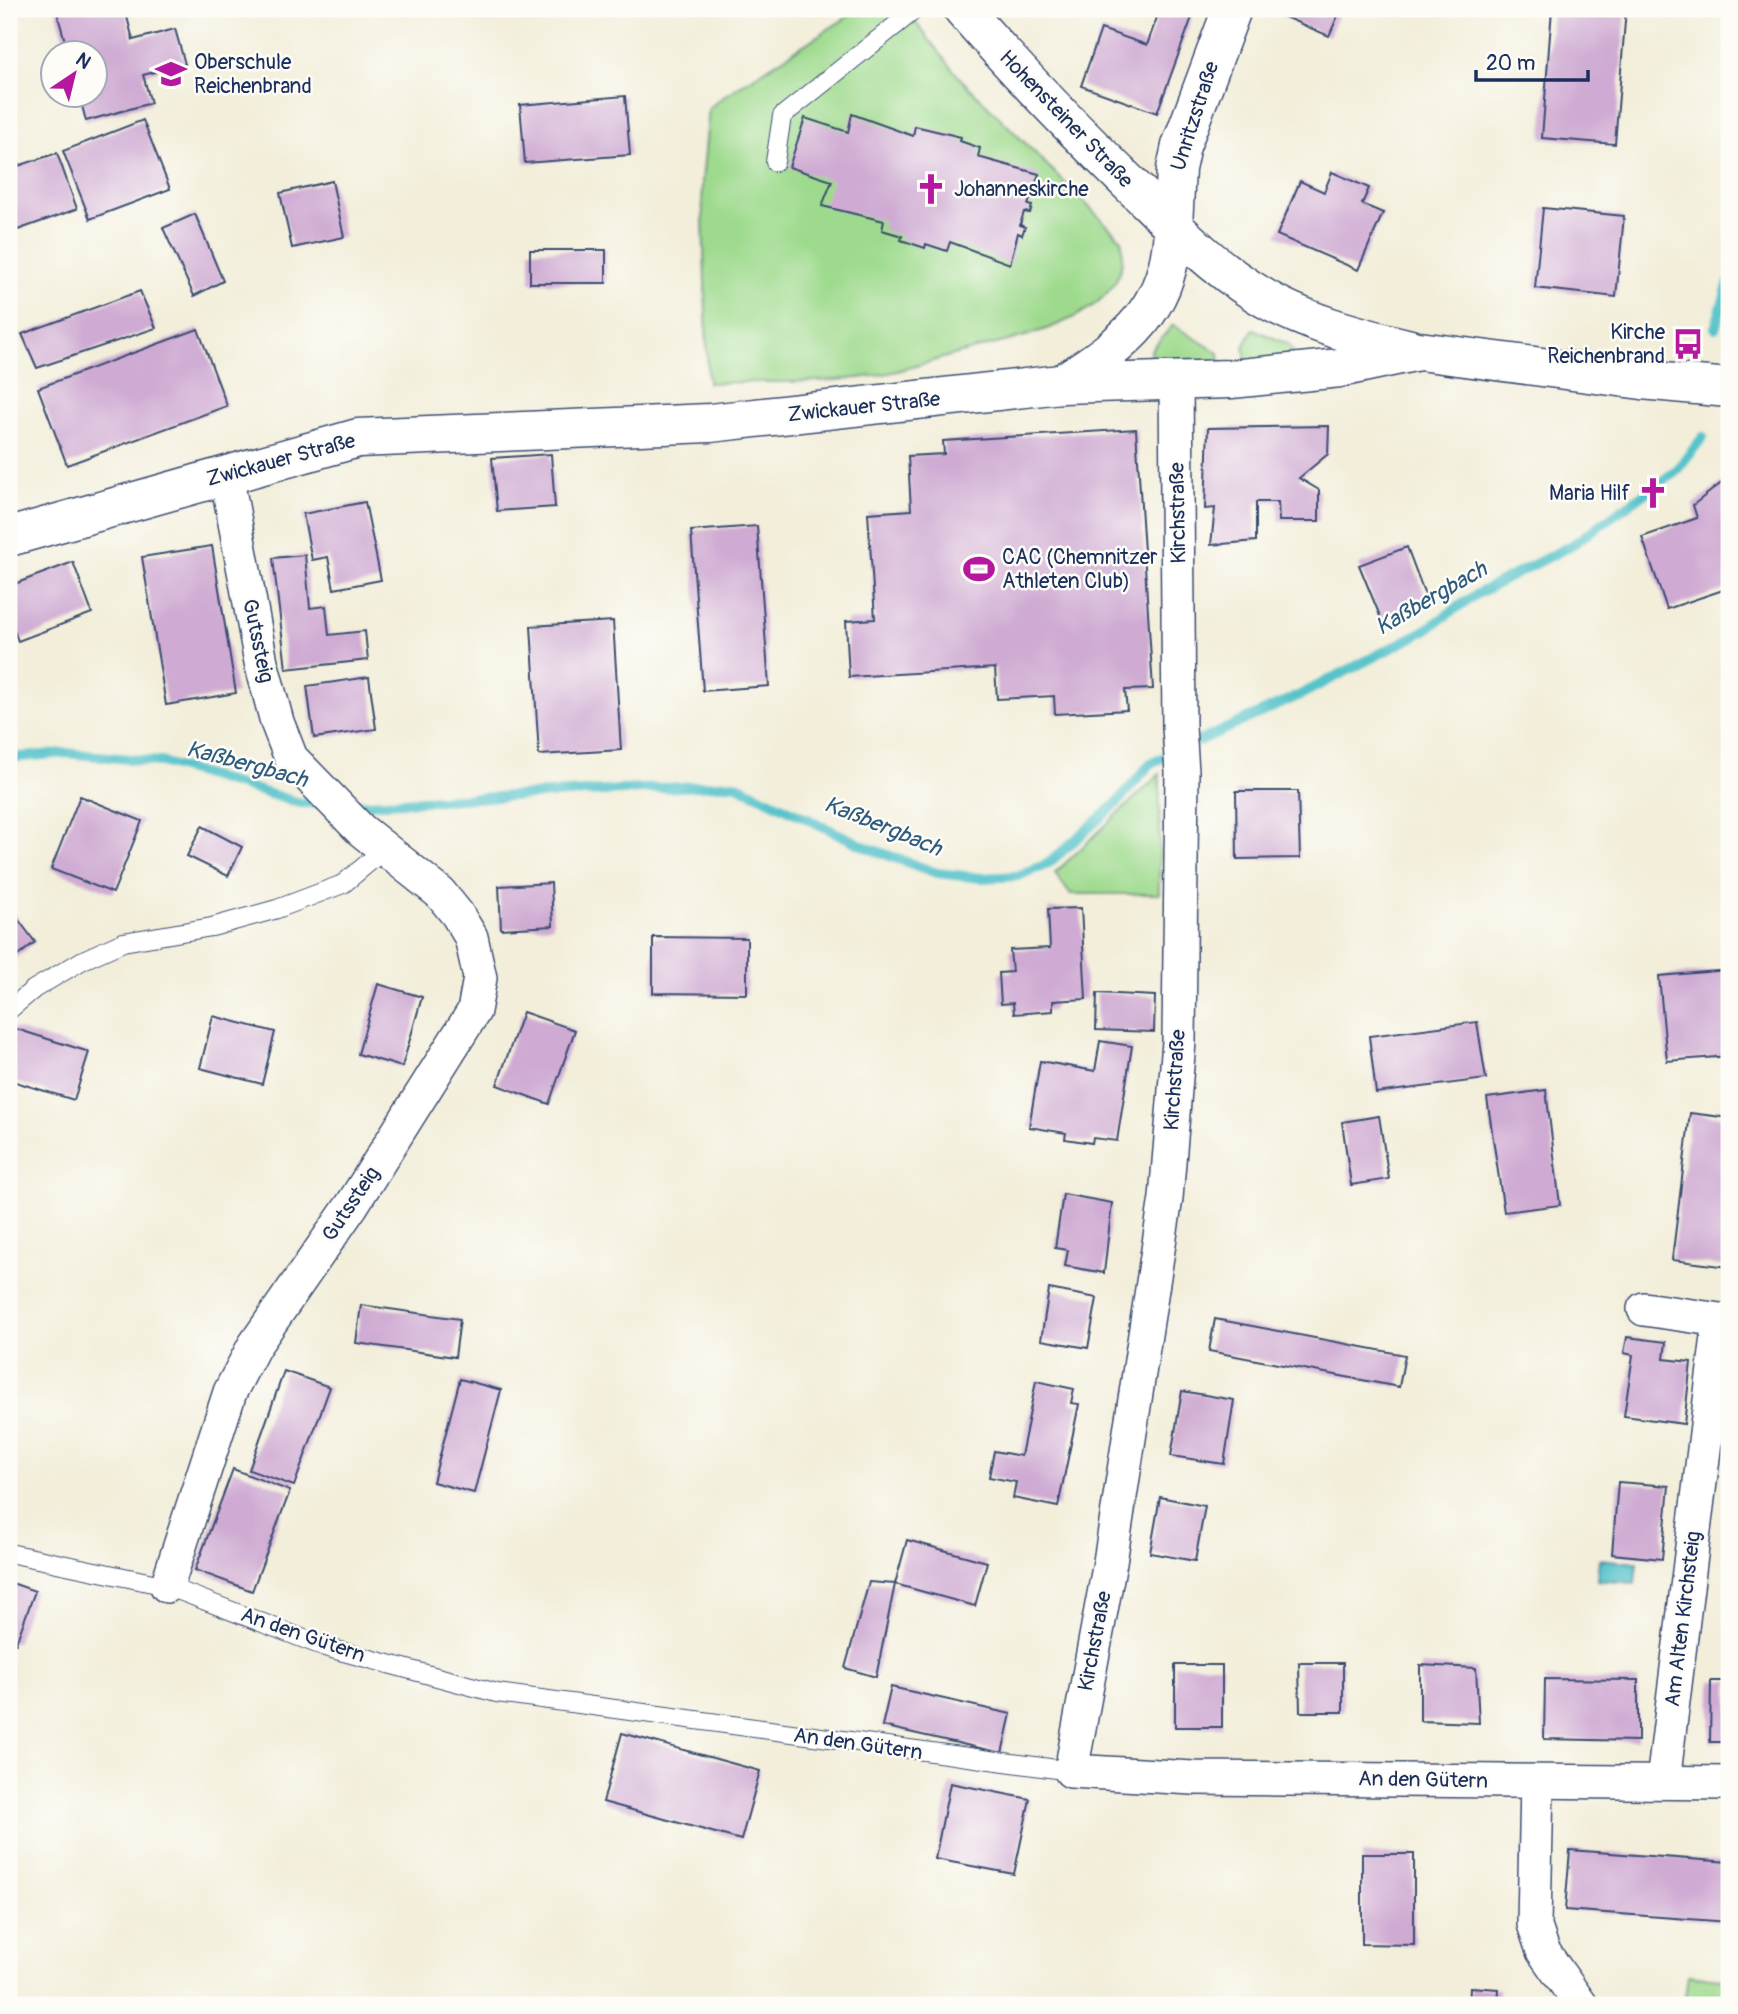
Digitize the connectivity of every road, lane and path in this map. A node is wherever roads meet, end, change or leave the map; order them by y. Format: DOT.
graph roads {
  1 [pos="916,9"];
  2 [pos="963,9"];
  3 [pos="1232,9"];
  4 [pos="775,162"];
  5 [pos="1173,226"];
  6 [pos="1419,351"];
  7 [pos="1176,381"];
  8 [pos="1061,384"];
  9 [pos="1729,388"];
  10 [pos="226,474"];
  11 [pos="9,537"];
  12 [pos="374,839"];
  13 [pos="9,1010"];
  14 [pos="1644,1309"];
  15 [pos="1716,1458"];
  16 [pos="9,1553"];
  17 [pos="167,1586"];
  18 [pos="1071,1771"];
  19 [pos="1537,1782"];
  20 [pos="1663,1782"];
  21 [pos="1729,1783"];
  22 [pos="1581,2005"];
  1 -- 4 [label="lane"];
  2 -- 5 [label="main road, Hohensteiner Straße"];
  3 -- 5 [label="main road, Unritzstraße"];
  5 -- 6 [label="main road, Hohensteiner Straße"];
  5 -- 8 [label="main road"];
  6 -- 7 [label="main road, Zwickauer Straße"];
  6 -- 9 [label="main road, Zwickauer Straße"];
  7 -- 8 [label="main road, Zwickauer Straße"];
  7 -- 18 [label="street, Kirchstraße"];
  8 -- 10 [label="main road, Zwickauer Straße"];
  10 -- 11 [label="main road, Zwickauer Straße"];
  10 -- 12 [label="street, Gutssteig"];
  12 -- 13 [label="lane"];
  12 -- 17 [label="street, Gutssteig"];
  14 -- 15 [label="street, Am Alten Kirchsteig"];
  15 -- 20 [label="street, Am Alten Kirchsteig"];
  16 -- 17 [label="lane, An den Gütern"];
  17 -- 18 [label="lane, An den Gütern"];
  18 -- 19 [label="street, An den Gütern"];
  19 -- 20 [label="street, An den Gütern"];
  19 -- 22 [label="street"];
  20 -- 21 [label="street, An den Gütern"];
}
